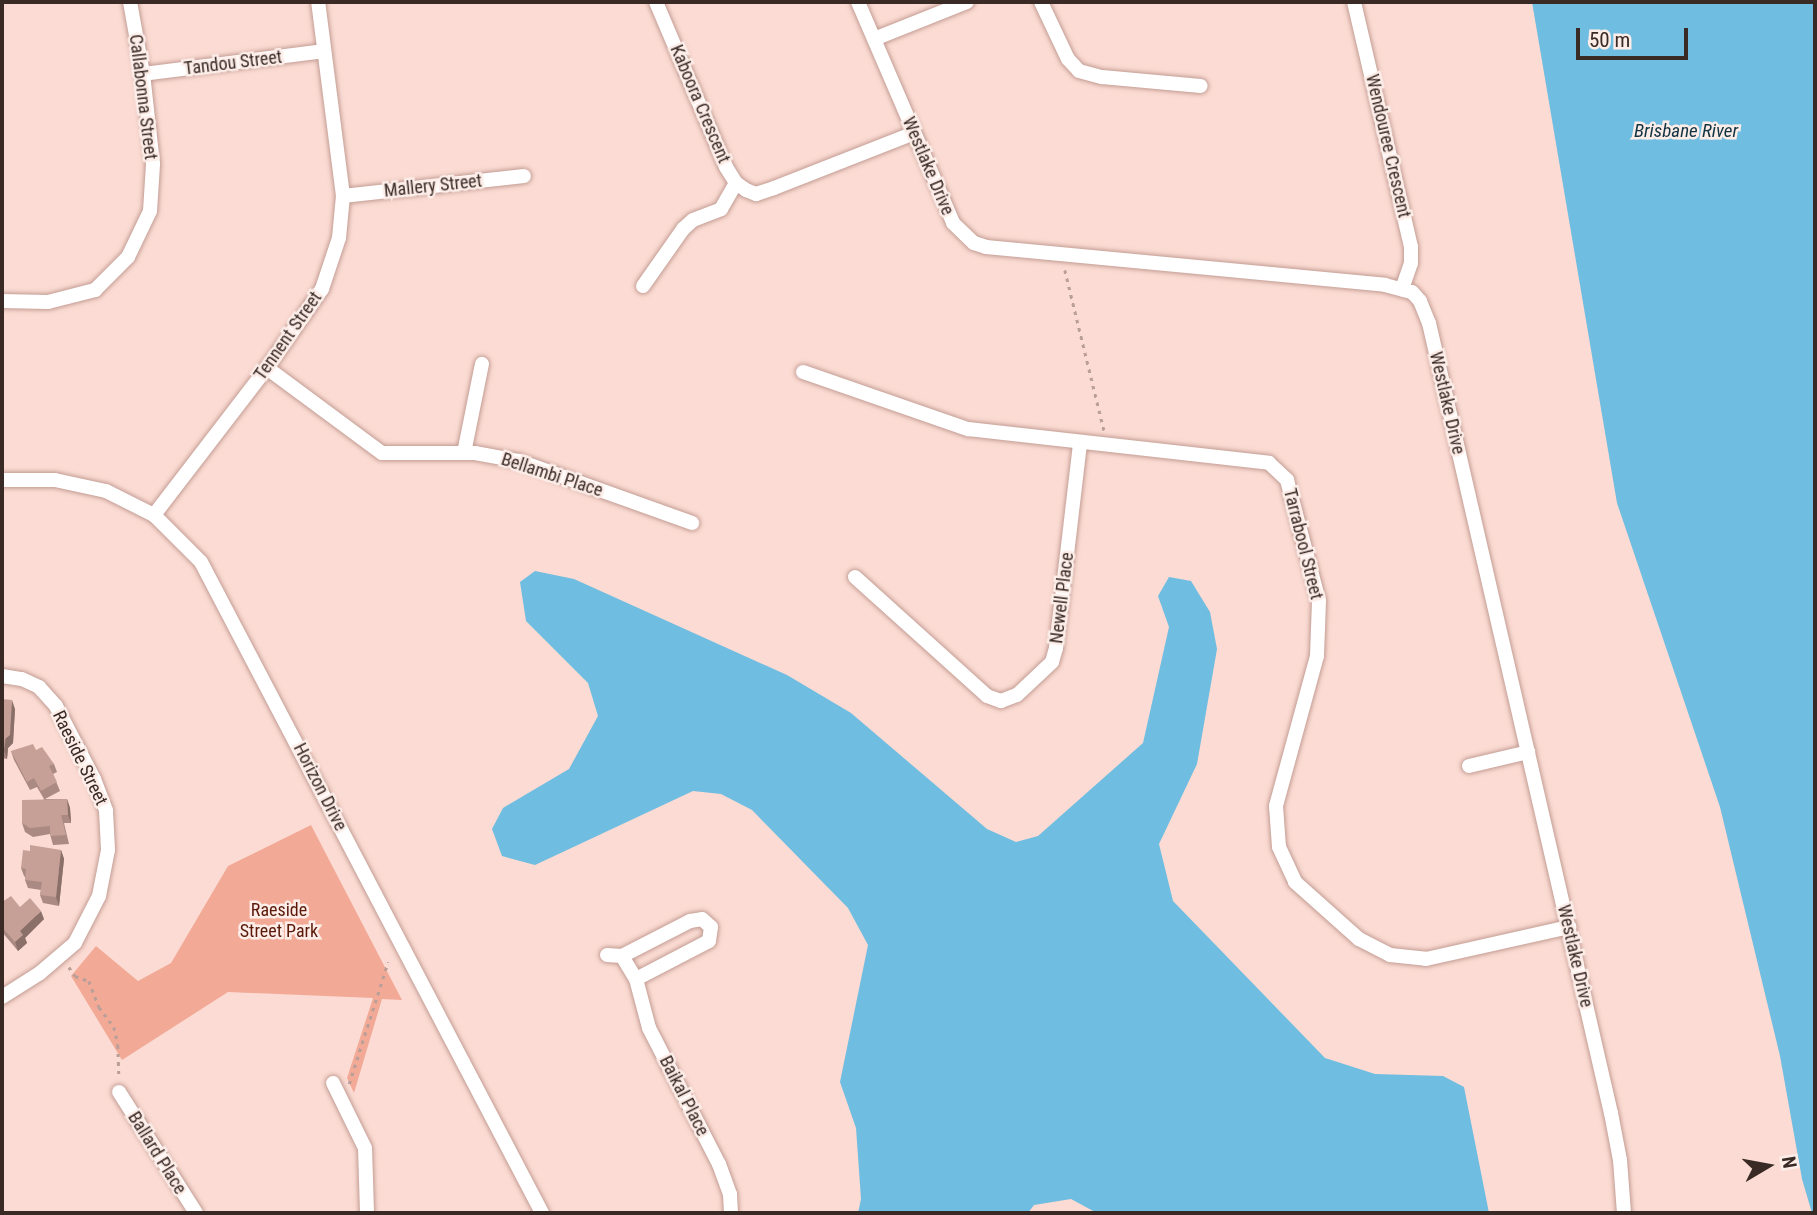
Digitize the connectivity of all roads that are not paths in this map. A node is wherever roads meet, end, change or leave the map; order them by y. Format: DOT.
graph roads {
  1 [pos="130,2"];
  2 [pos="318,2"];
  3 [pos="656,2"];
  4 [pos="858,2"];
  5 [pos="967,2"];
  6 [pos="1041,2"];
  7 [pos="1354,2"];
  8 [pos="874,39"];
  9 [pos="324,51"];
  10 [pos="143,74"];
  11 [pos="1200,86"];
  12 [pos="914,133"];
  13 [pos="524,176"];
  14 [pos="736,183"];
  15 [pos="343,196"];
  16 [pos="643,286"];
  17 [pos="1402,289"];
  18 [pos="2,301"];
  19 [pos="482,364"];
  20 [pos="267,368"];
  21 [pos="803,372"];
  22 [pos="1080,444"];
  23 [pos="464,453"];
  24 [pos="2,480"];
  25 [pos="154,515"];
  26 [pos="692,523"];
  27 [pos="855,577"];
  28 [pos="2,676"];
  29 [pos="1528,752"];
  30 [pos="1469,766"];
  31 [pos="1569,927"];
  32 [pos="636,979"];
  33 [pos="2,997"];
  34 [pos="334,1085"];
  35 [pos="119,1092"];
  36 [pos="196,1213"];
  37 [pos="368,1213"];
  38 [pos="542,1213"];
  39 [pos="731,1213"];
  40 [pos="1624,1213"];
  1 -- 10 [label="street, Callabonna Street"];
  2 -- 9 [label="street, Tennent Street"];
  3 -- 14 [label="street, Kaboora Crescent"];
  4 -- 8 [label="street, Westlake Drive"];
  5 -- 8 [label="street"];
  6 -- 11 [label="street"];
  7 -- 17 [label="street, Wendouree Crescent"];
  8 -- 12 [label="street, Westlake Drive"];
  9 -- 10 [label="street, Tandou Street"];
  9 -- 15 [label="street, Tennent Street"];
  10 -- 18 [label="street, Callabonna Street"];
  12 -- 14 [label="street, Kaboora Crescent"];
  12 -- 17 [label="street, Westlake Drive"];
  13 -- 15 [label="street, Mallery Street"];
  14 -- 16 [label="street"];
  15 -- 20 [label="street, Tennent Street"];
  17 -- 29 [label="street, Westlake Drive"];
  19 -- 23 [label="street"];
  20 -- 23 [label="street, Bellambi Place"];
  20 -- 25 [label="street, Tennent Street"];
  21 -- 22 [label="street, Tarrabool Street"];
  22 -- 27 [label="street, Newell Place"];
  22 -- 31 [label="street, Tarrabool Street"];
  23 -- 26 [label="street, Bellambi Place"];
  24 -- 25 [label="street, Horizon Drive"];
  25 -- 38 [label="street, Horizon Drive"];
  28 -- 33 [label="street, Raeside Street"];
  29 -- 30 [label="street"];
  29 -- 31 [label="street, Westlake Drive"];
  31 -- 40 [label="street, Westlake Drive"];
  32 -- 32 [label="street, Baikal Place"];
  32 -- 39 [label="street, Baikal Place"];
  34 -- 37 [label="street"];
  35 -- 36 [label="street, Ballard Place"];
}
